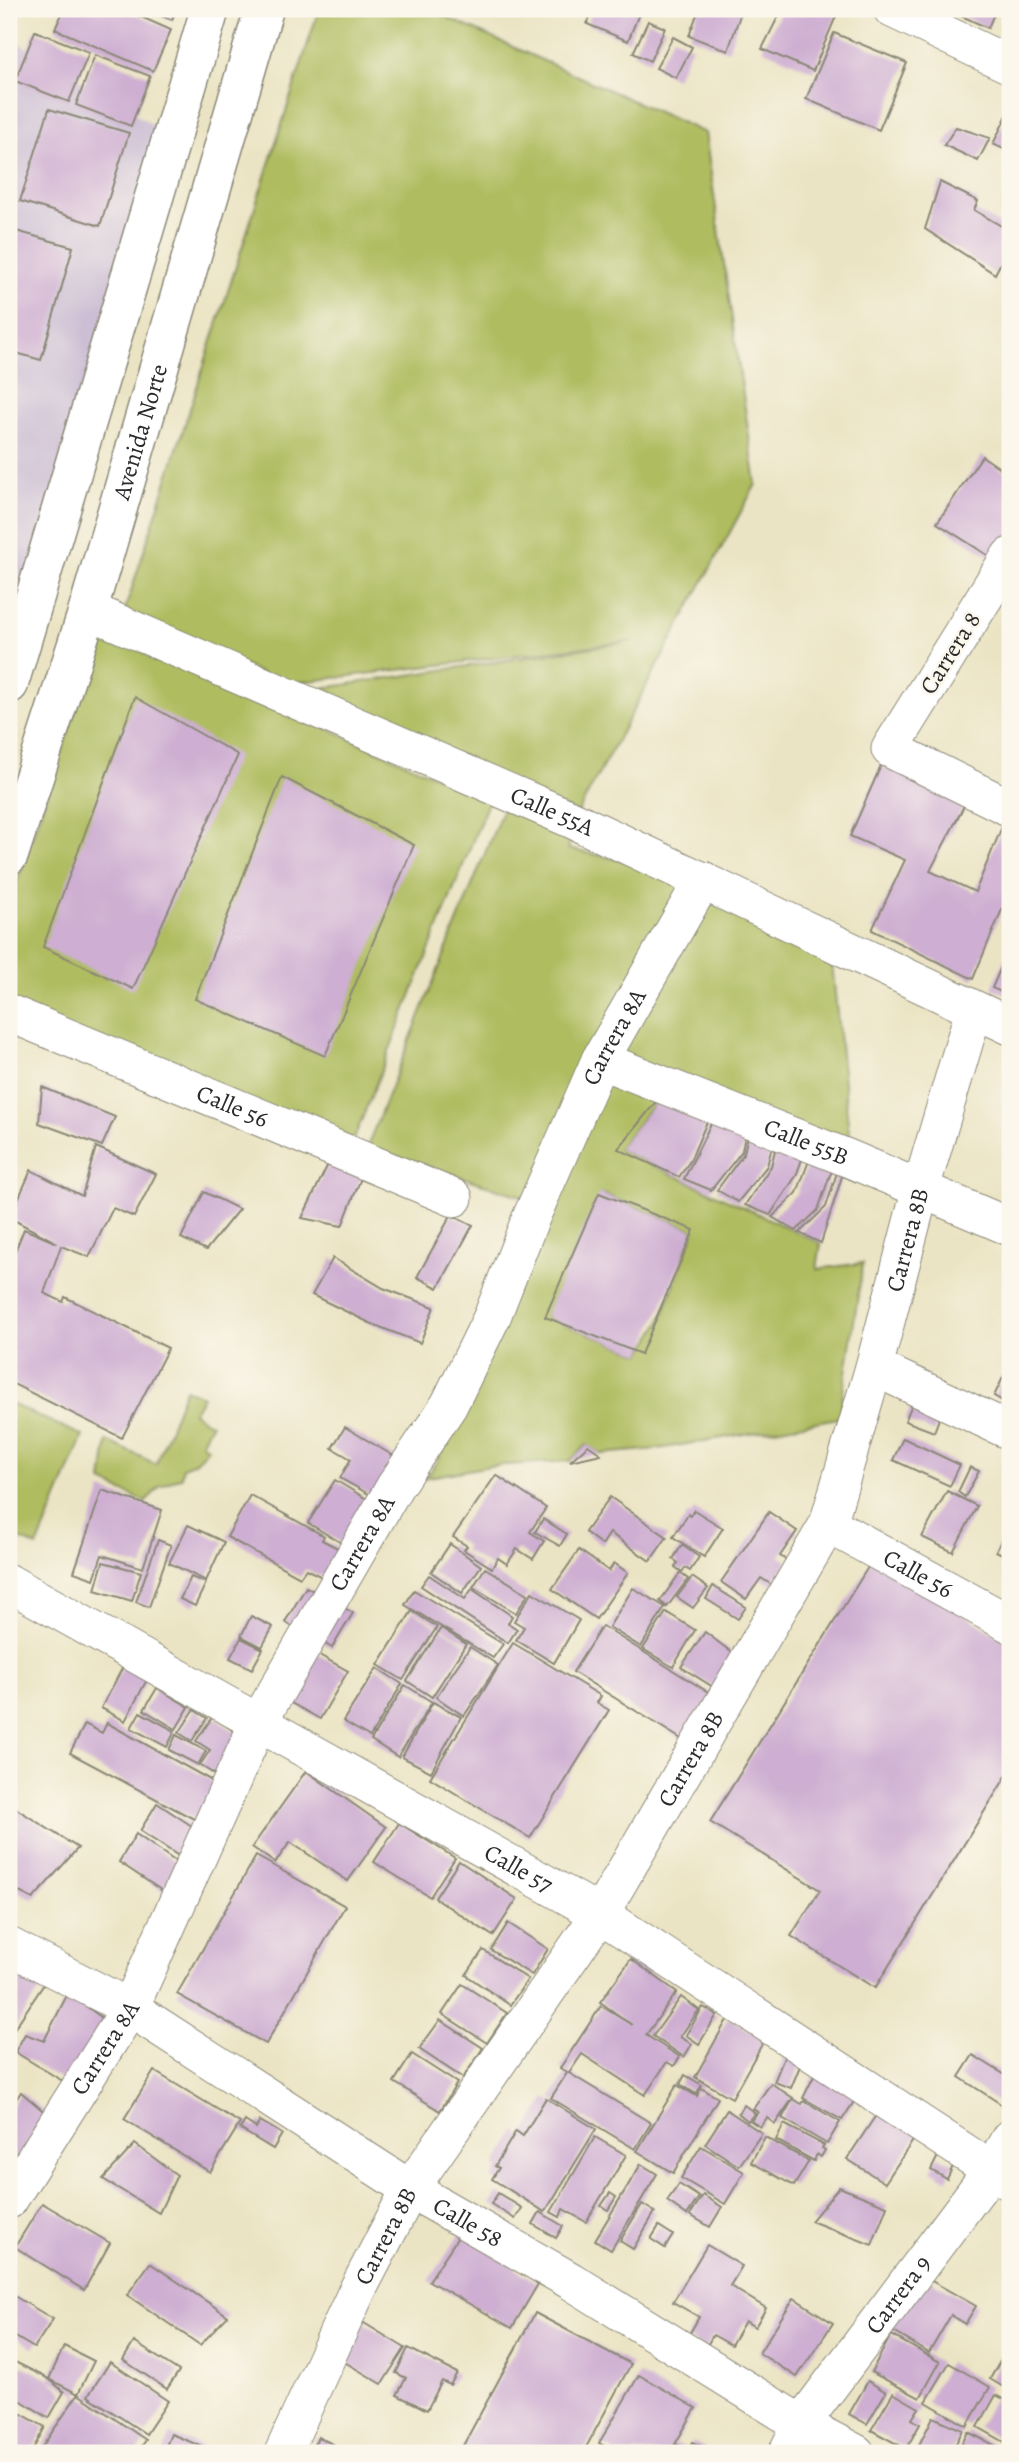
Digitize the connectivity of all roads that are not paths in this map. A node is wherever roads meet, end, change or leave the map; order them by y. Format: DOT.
graph roads {
  1 [pos="211,9"];
  2 [pos="264,9"];
  3 [pos="891,9"];
  4 [pos="1010,65"];
  5 [pos="1010,556"];
  6 [pos="88,610"];
  7 [pos="9,684"];
  8 [pos="1010,808"];
  9 [pos="9,855"];
  10 [pos="703,880"];
  11 [pos="974,1010"];
  12 [pos="9,1013"];
  13 [pos="1010,1026"];
  14 [pos="600,1060"];
  15 [pos="921,1188"];
  16 [pos="454,1198"];
  17 [pos="1010,1227"];
  18 [pos="874,1367"];
  19 [pos="1010,1431"];
  20 [pos="828,1524"];
  21 [pos="9,1583"];
  22 [pos="1010,1624"];
  23 [pos="258,1723"];
  24 [pos="600,1914"];
  25 [pos="9,1946"];
  26 [pos="130,2008"];
  27 [pos="1010,2138"];
  28 [pos="1001,2177"];
  29 [pos="410,2189"];
  30 [pos="9,2200"];
  31 [pos="794,2439"];
  32 [pos="283,2453"];
  33 [pos="856,2453"];
  1 -- 7 [label="main road"];
  2 -- 6 [label="main road, Avenida Norte"];
  3 -- 4 [label="street"];
  5 -- 8 [label="street, Carrera 8"];
  6 -- 9 [label="main road, Avenida Norte"];
  6 -- 10 [label="street, Calle 55A"];
  10 -- 11 [label="street, Calle 55A"];
  10 -- 14 [label="street, Carrera 8A"];
  11 -- 13 [label="street, Calle 55A"];
  11 -- 15 [label="street, Carrera 8B"];
  12 -- 16 [label="street, Calle 56"];
  14 -- 15 [label="street, Calle 55B"];
  14 -- 23 [label="street, Carrera 8A"];
  15 -- 17 [label="street, Calle 55B"];
  15 -- 18 [label="street, Carrera 8B"];
  18 -- 19 [label="street"];
  18 -- 20 [label="street, Carrera 8B"];
  20 -- 22 [label="street, Calle 56"];
  20 -- 24 [label="street, Carrera 8B"];
  21 -- 23 [label="street, Calle 57"];
  23 -- 24 [label="street, Calle 57"];
  23 -- 26 [label="street, Carrera 8A"];
  24 -- 28 [label="street, Calle 57"];
  24 -- 29 [label="street, Carrera 8B"];
  25 -- 26 [label="street, Calle 58"];
  26 -- 29 [label="street, Calle 58"];
  26 -- 30 [label="street, Carrera 8A"];
  27 -- 28 [label="street, Carrera 9"];
  28 -- 31 [label="street, Carrera 9"];
  29 -- 31 [label="street, Calle 58"];
  29 -- 32 [label="street, Carrera 8B"];
  31 -- 33 [label="street, Calle 58"];
}
